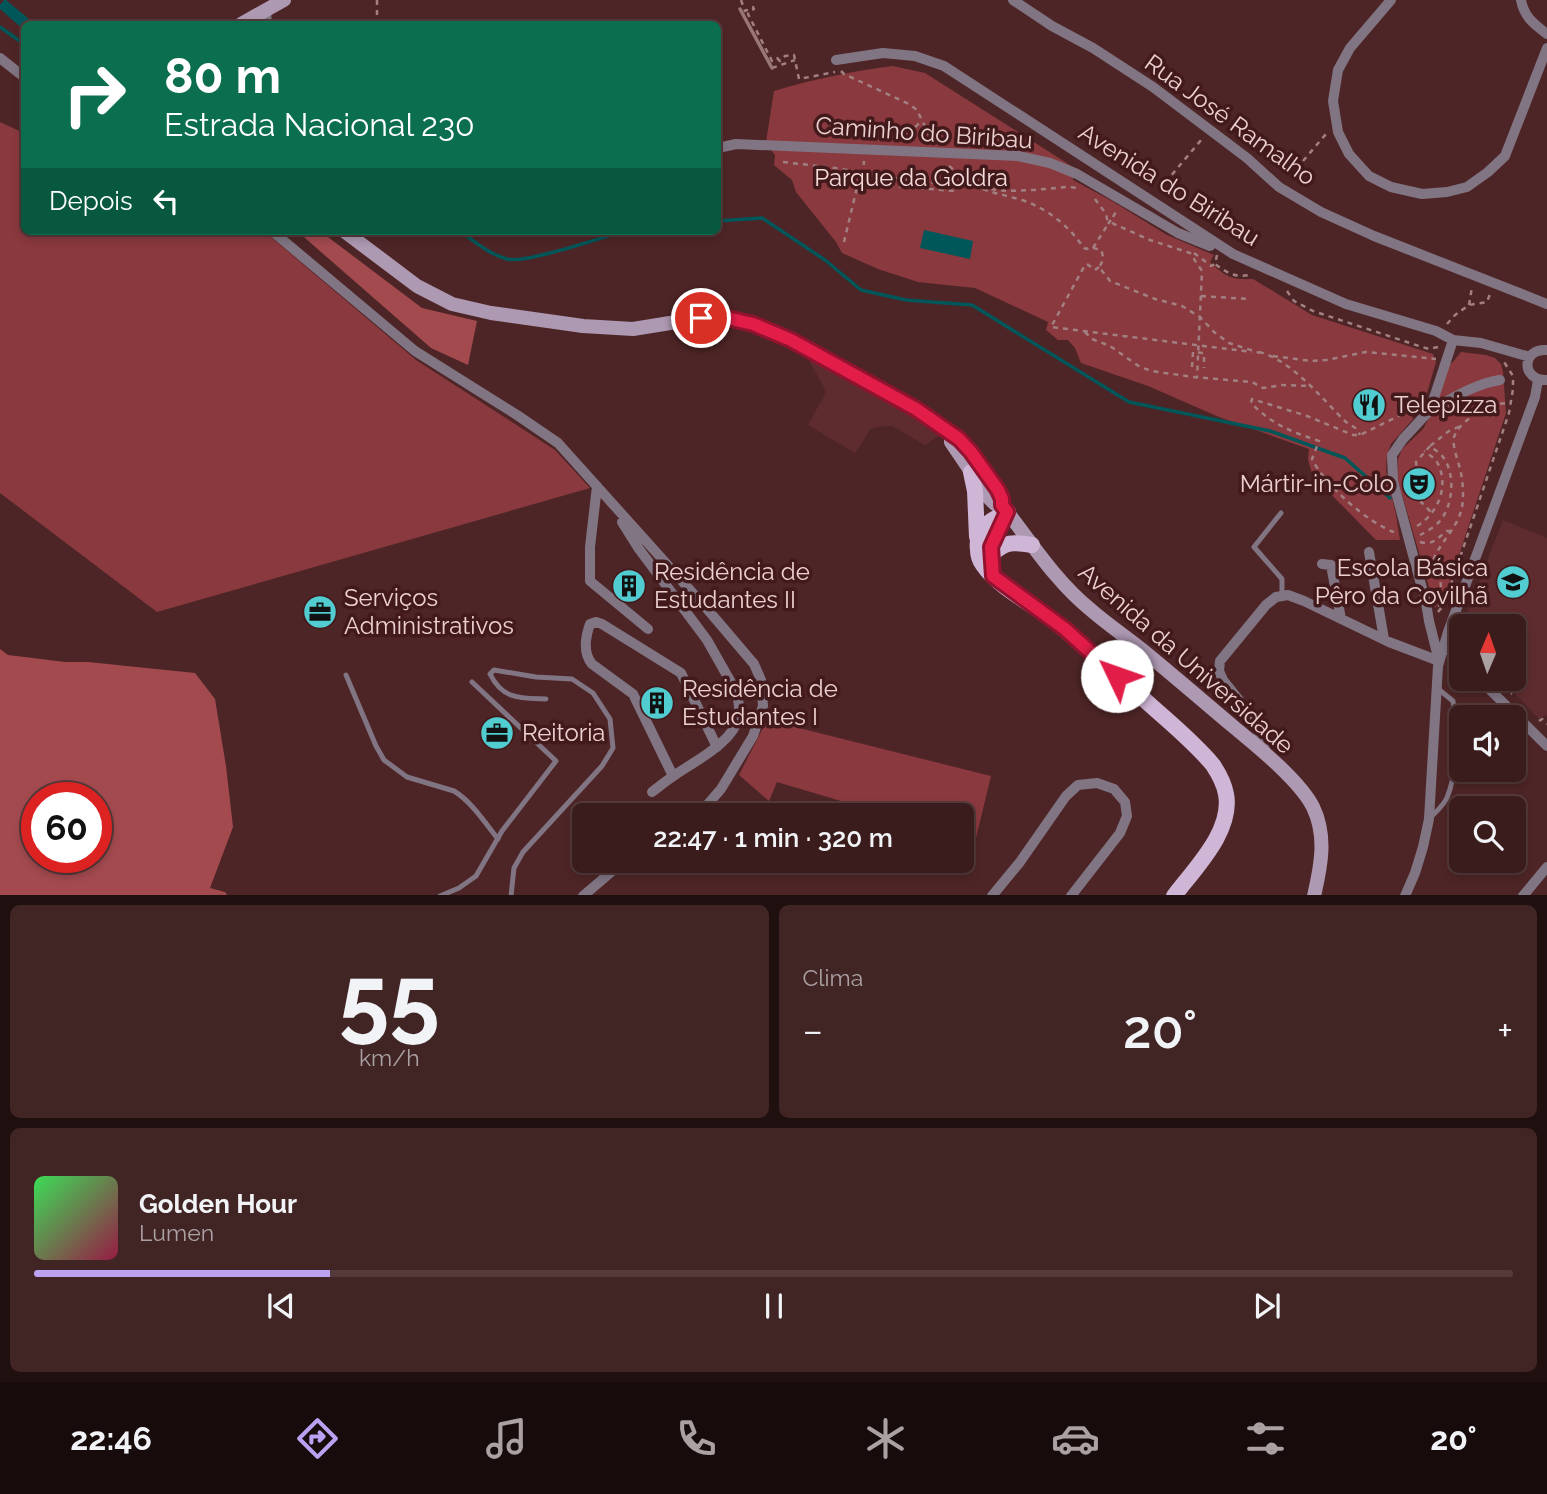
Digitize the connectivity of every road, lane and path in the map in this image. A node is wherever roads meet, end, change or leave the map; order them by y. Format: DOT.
graph roads {
  1 [pos="281,0"];
  2 [pos="377,0"];
  3 [pos="741,0"];
  4 [pos="1013,0"];
  5 [pos="1391,0"];
  6 [pos="1521,0"];
  7 [pos="377,15"];
  8 [pos="266,18"];
  9 [pos="1547,34"];
  10 [pos="1546,52"];
  11 [pos="0,58"];
  12 [pos="795,60"];
  13 [pos="839,65"];
  14 [pos="772,68"];
  15 [pos="850,69"];
  16 [pos="21,75"];
  17 [pos="922,120"];
  18 [pos="1324,136"];
  19 [pos="847,137"];
  20 [pos="1202,139"];
  21 [pos="721,147"];
  22 [pos="936,150"];
  23 [pos="944,161"];
  24 [pos="1303,161"];
  25 [pos="783,162"];
  26 [pos="864,164"];
  27 [pos="863,172"];
  28 [pos="869,184"];
  29 [pos="954,184"];
  30 [pos="978,187"];
  31 [pos="1080,189"];
  32 [pos="1159,190"];
  33 [pos="1091,193"];
  34 [pos="1110,221"];
  35 [pos="277,235"];
  36 [pos="349,235"];
  37 [pos="844,242"];
  38 [pos="1093,248"];
  39 [pos="1190,253"];
  40 [pos="1227,255"];
  41 [pos="1214,264"];
  42 [pos="1099,267"];
  43 [pos="1254,272"];
  44 [pos="1286,289"];
  45 [pos="1471,290"];
  46 [pos="1201,296"];
  47 [pos="1489,298"];
  48 [pos="1248,299"];
  49 [pos="1547,304"];
  50 [pos="1469,305"];
  51 [pos="1200,317"];
  52 [pos="1447,324"];
  53 [pos="1084,331"];
  54 [pos="1453,340"];
  55 [pos="1199,346"];
  56 [pos="1440,347"];
  57 [pos="1547,350"];
  58 [pos="1198,352"];
  59 [pos="1260,353"];
  60 [pos="1273,356"];
  61 [pos="1496,357"];
  62 [pos="1530,357"];
  63 [pos="1440,359"];
  64 [pos="1192,367"];
  65 [pos="1204,368"];
  66 [pos="1197,378"];
  67 [pos="1500,380"];
  68 [pos="1543,380"];
  69 [pos="1310,386"];
  70 [pos="1511,403"];
  71 [pos="1426,407"];
  72 [pos="1509,413"];
  73 [pos="1514,414"];
  74 [pos="1461,426"];
  75 [pos="951,435"];
  76 [pos="1360,435"];
  77 [pos="1430,446"];
  78 [pos="1424,451"];
  79 [pos="971,472"];
  80 [pos="597,486"];
  81 [pos="606,496"];
  82 [pos="1005,509"];
  83 [pos="1281,513"];
  84 [pos="1432,513"];
  85 [pos="1408,526"];
  86 [pos="1452,531"];
  87 [pos="977,537"];
  88 [pos="1032,545"];
  89 [pos="1369,552"];
  90 [pos="991,555"];
  91 [pos="1322,564"];
  92 [pos="993,576"];
  93 [pos="1282,596"];
  94 [pos="1341,619"];
  95 [pos="648,629"];
  96 [pos="1384,639"];
  97 [pos="1444,647"];
  98 [pos="1449,650"];
  99 [pos="1439,661"];
  100 [pos="345,675"];
  101 [pos="472,682"];
  102 [pos="1437,688"];
  103 [pos="1491,691"];
  104 [pos="546,699"];
  105 [pos="1542,719"];
  106 [pos="1547,724"];
  107 [pos="1547,746"];
  108 [pos="717,747"];
  109 [pos="1267,755"];
  110 [pos="673,776"];
  111 [pos="652,792"];
  112 [pos="709,803"];
  113 [pos="1429,819"];
  114 [pos="498,839"];
  115 [pos="1547,867"];
  116 [pos="610,873"];
  117 [pos="440,895"];
  118 [pos="511,895"];
  119 [pos="583,895"];
  120 [pos="992,895"];
  121 [pos="1071,895"];
  122 [pos="1174,895"];
  123 [pos="1314,895"];
  124 [pos="1405,895"];
  125 [pos="1523,895"];
  1 -- 8 [label="main road"];
  2 -- 7 [label="path"];
  3 -- 12 [label="path"];
  4 -- 49 [label="street, Rua José Ramalho"];
  5 -- 10 [label="street"];
  6 -- 9 [label="street"];
  11 -- 16 [label="street"];
  12 -- 13 [label="path"];
  12 -- 14 [label="path"];
  13 -- 15 [label="path"];
  13 -- 17 [label="path"];
  13 -- 40 [label="street, Avenida do Biribau"];
  17 -- 19 [label="path"];
  17 -- 22 [label="path"];
  18 -- 24 [label="path"];
  20 -- 32 [label="path"];
  21 -- 40 [label="street, Caminho do Biribau"];
  23 -- 30 [label="path"];
  25 -- 27 [label="path"];
  26 -- 27 [label="path"];
  27 -- 29 [label="path"];
  27 -- 37 [label="path"];
  28 -- 29 [label="path"];
  29 -- 30 [label="path"];
  30 -- 31 [label="path"];
  30 -- 38 [label="path"];
  33 -- 34 [label="path"];
  34 -- 38 [label="path"];
  34 -- 39 [label="path"];
  35 -- 80 [label="street"];
  36 -- 75 [label="main road, Avenida da Universidade"];
  38 -- 42 [label="path"];
  39 -- 41 [label="path"];
  39 -- 46 [label="path"];
  40 -- 41 [label="path"];
  40 -- 54 [label="street, Avenida do Biribau"];
  41 -- 43 [label="path"];
  42 -- 51 [label="path"];
  42 -- 53 [label="path"];
  44 -- 56 [label="path"];
  45 -- 50 [label="path"];
  46 -- 48 [label="path"];
  46 -- 51 [label="path"];
  47 -- 50 [label="path"];
  50 -- 52 [label="path"];
  51 -- 55 [label="path"];
  51 -- 59 [label="path"];
  53 -- 55 [label="path"];
  53 -- 66 [label="path"];
  54 -- 62 [label="street, Avenida do Biribau"];
  54 -- 71 [label="street"];
  55 -- 58 [label="path"];
  55 -- 59 [label="path"];
  57 -- 62 [label="street"];
  58 -- 64 [label="path"];
  58 -- 65 [label="path"];
  58 -- 66 [label="path"];
  59 -- 60 [label="path"];
  60 -- 63 [label="path"];
  60 -- 69 [label="path"];
  61 -- 70 [label="path"];
  62 -- 68 [label="street"];
  66 -- 69 [label="path"];
  67 -- 71 [label="street"];
  68 -- 97 [label="street"];
  69 -- 76 [label="path"];
  70 -- 72 [label="path"];
  70 -- 74 [label="path"];
  71 -- 76 [label="path"];
  71 -- 85 [label="street"];
  72 -- 73 [label="path"];
  72 -- 86 [label="path"];
  74 -- 77 [label="path"];
  74 -- 86 [label="path"];
  75 -- 79 [label="main road, Avenida da Universidade"];
  75 -- 82 [label="main road, Avenida da Universidade"];
  76 -- 85 [label="path"];
  77 -- 78 [label="path"];
  77 -- 86 [label="path"];
  78 -- 84 [label="path"];
  78 -- 84 [label="path"];
  79 -- 82 [label="main road, Avenida da Universidade"];
  79 -- 87 [label="main road"];
  80 -- 81 [label="street"];
  80 -- 95 [label="street"];
  81 -- 108 [label="street"];
  81 -- 112 [label="street"];
  82 -- 87 [label="main road"];
  82 -- 88 [label="main road, Avenida da Universidade"];
  82 -- 90 [label="main road"];
  83 -- 93 [label="lane"];
  84 -- 85 [label="path"];
  85 -- 99 [label="street"];
  87 -- 92 [label="main road"];
  88 -- 90 [label="main road"];
  88 -- 109 [label="main road, Avenida da Universidade"];
  89 -- 96 [label="street"];
  90 -- 92 [label="main road"];
  91 -- 94 [label="street"];
  92 -- 122 [label="main road"];
  93 -- 94 [label="street"];
  93 -- 109 [label="street"];
  94 -- 96 [label="street"];
  96 -- 99 [label="street"];
  97 -- 98 [label="street"];
  97 -- 99 [label="street"];
  99 -- 102 [label="street"];
  100 -- 114 [label="lane"];
  101 -- 114 [label="lane"];
  102 -- 113 [label="street"];
  102 -- 113 [label="lane"];
  103 -- 107 [label="street"];
  104 -- 118 [label="lane"];
  105 -- 106 [label="path"];
  108 -- 110 [label="street"];
  108 -- 110 [label="street"];
  109 -- 123 [label="main road, Avenida da Universidade"];
  110 -- 111 [label="street"];
  113 -- 124 [label="street"];
  114 -- 117 [label="lane"];
  115 -- 125 [label="street"];
  116 -- 119 [label="street"];
  120 -- 121 [label="street"];
}
